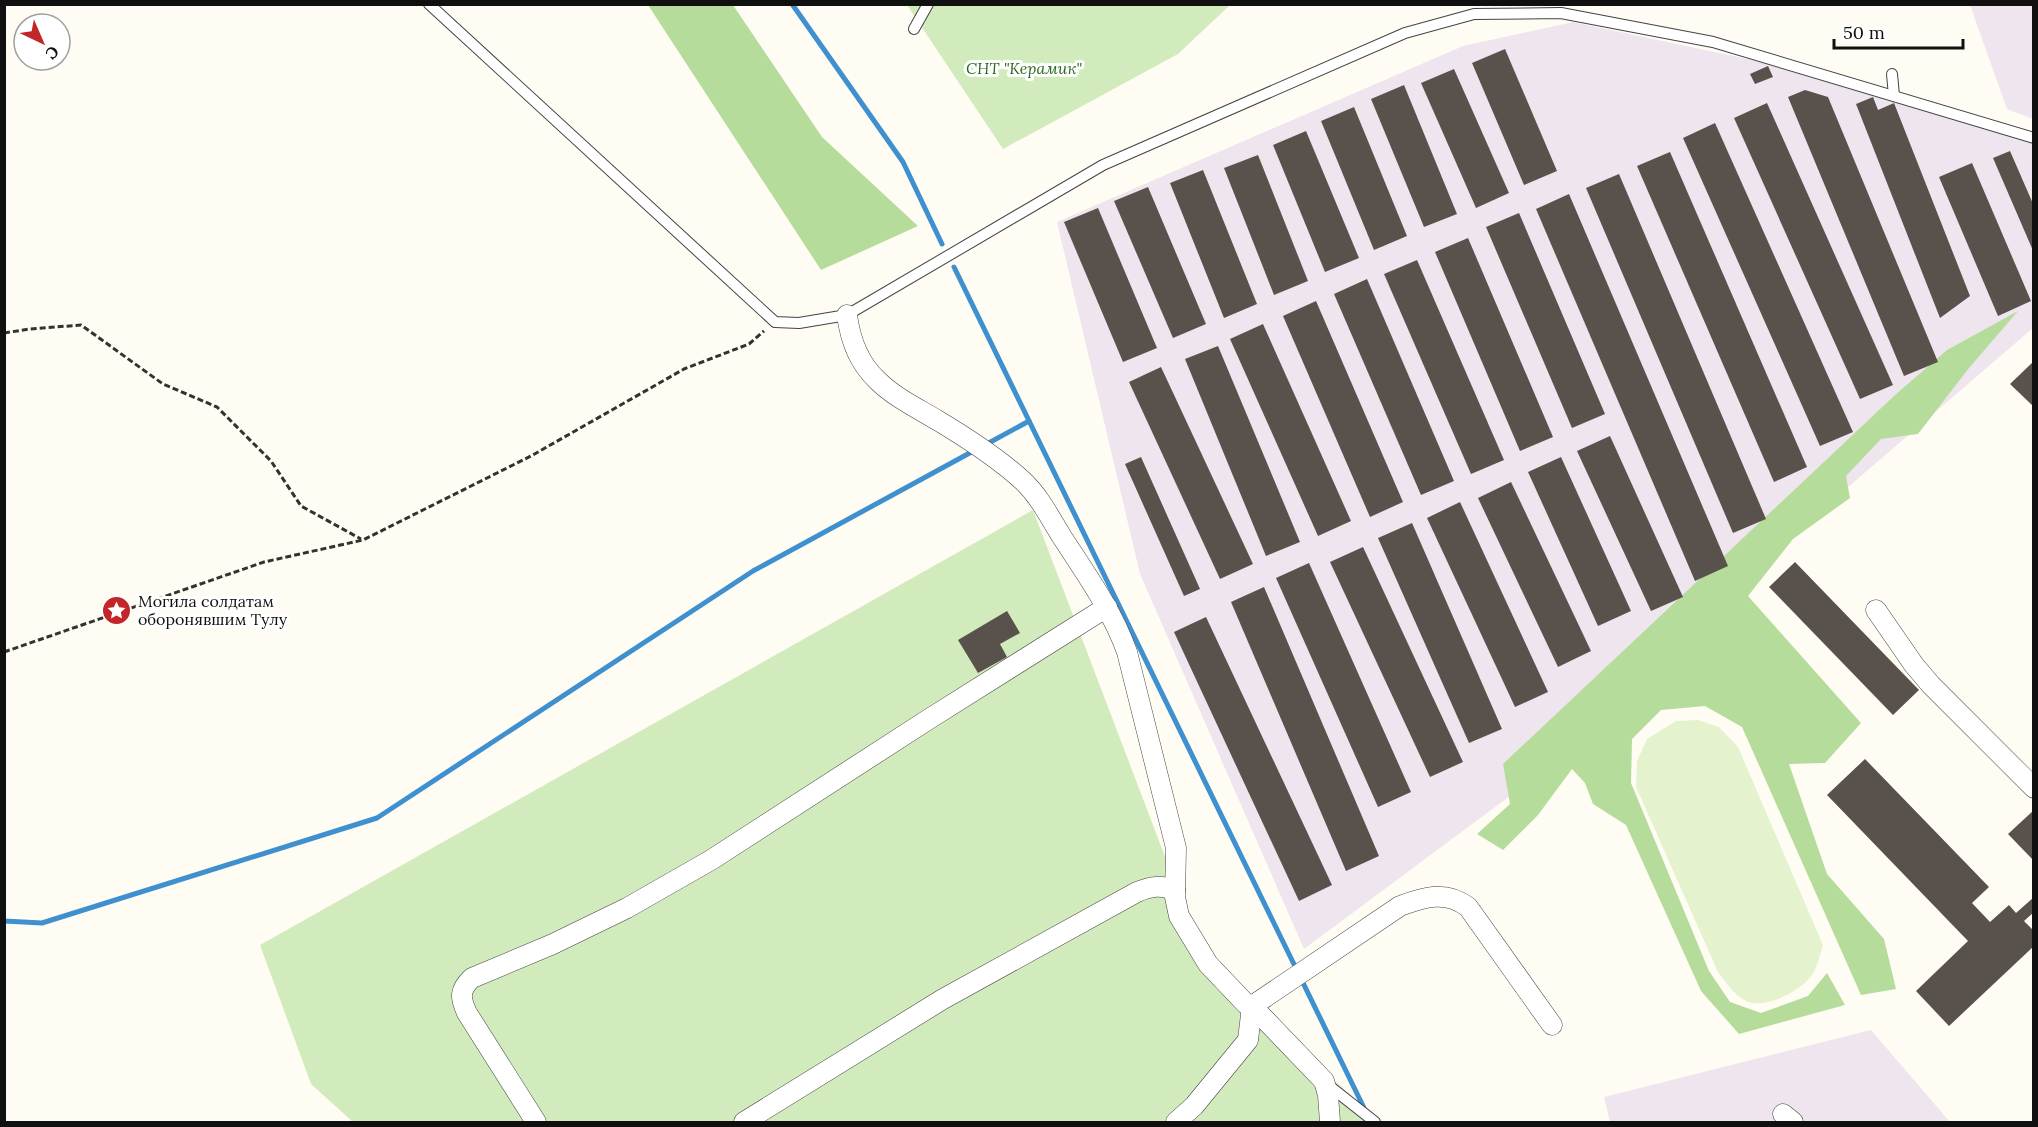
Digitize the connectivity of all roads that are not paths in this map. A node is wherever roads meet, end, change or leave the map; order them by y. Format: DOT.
graph roads {
  1 [pos="429,4"];
  2 [pos="928,4"];
  3 [pos="1504,9"];
  4 [pos="914,29"];
  5 [pos="1892,74"];
  6 [pos="1894,96"];
  7 [pos="2034,138"];
  8 [pos="847,315"];
  9 [pos="1107,607"];
  10 [pos="1876,610"];
  11 [pos="2034,788"];
  12 [pos="1175,890"];
  13 [pos="1252,1006"];
  14 [pos="1552,1025"];
  15 [pos="1323,1081"];
  16 [pos="536,1122"];
  17 [pos="744,1122"];
  18 [pos="1176,1122"];
  19 [pos="1330,1122"];
  20 [pos="1375,1122"];
  1 -- 8 [label="lane"];
  2 -- 4 [label="lane"];
  3 -- 6 [label="lane"];
  3 -- 8 [label="lane"];
  5 -- 6 [label="lane"];
  6 -- 7 [label="lane"];
  8 -- 9 [label="street"];
  9 -- 12 [label="street"];
  9 -- 16 [label="street"];
  10 -- 11 [label="street"];
  12 -- 13 [label="street"];
  12 -- 17 [label="street"];
  13 -- 14 [label="street"];
  13 -- 15 [label="street"];
  13 -- 18 [label="street"];
  15 -- 19 [label="street"];
  15 -- 20 [label="lane"];
}
